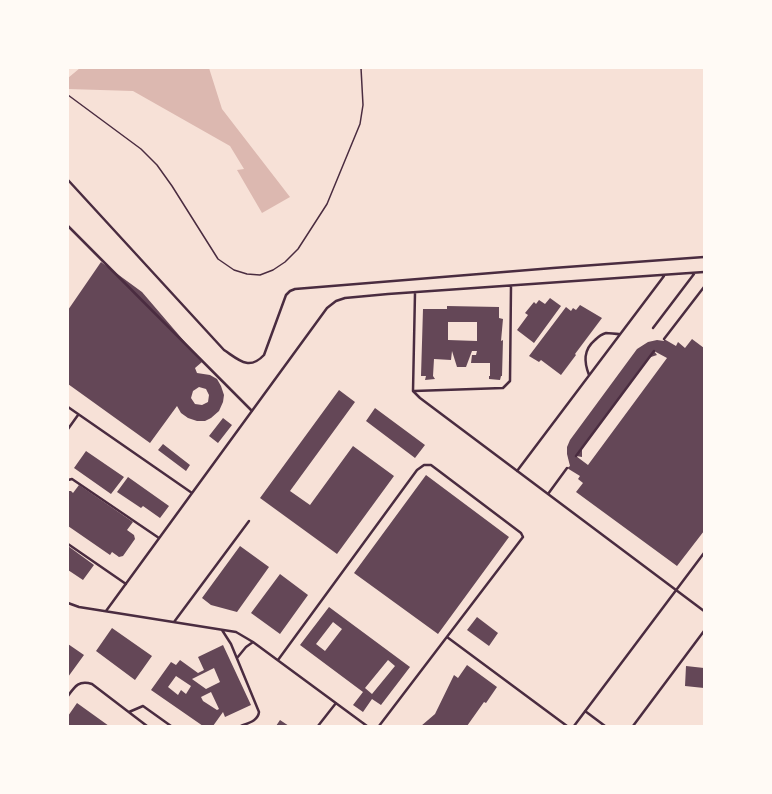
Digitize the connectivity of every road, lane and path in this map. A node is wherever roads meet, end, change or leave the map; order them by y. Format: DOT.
graph roads {
  1 [pos="361,68"];
  2 [pos="68,95"];
  3 [pos="68,180"];
  4 [pos="68,226"];
  5 [pos="704,257"];
  6 [pos="704,272"];
  7 [pos="694,273"];
  8 [pos="664,275"];
  9 [pos="511,286"];
  10 [pos="704,288"];
  11 [pos="415,293"];
  12 [pos="653,328"];
  13 [pos="620,334"];
  14 [pos="664,339"];
  15 [pos="654,351"];
  16 [pos="589,375"];
  17 [pos="413,391"];
  18 [pos="68,407"];
  19 [pos="252,411"];
  20 [pos="78,415"];
  21 [pos="68,429"];
  22 [pos="576,456"];
  23 [pos="567,468"];
  24 [pos="516,471"];
  25 [pos="68,480"];
  26 [pos="192,493"];
  27 [pos="548,494"];
  28 [pos="249,521"];
  29 [pos="159,538"];
  30 [pos="68,544"];
  31 [pos="704,553"];
  32 [pos="126,584"];
  33 [pos="676,589"];
  34 [pos="68,603"];
  35 [pos="106,611"];
  36 [pos="704,611"];
  37 [pos="174,622"];
  38 [pos="222,630"];
  39 [pos="704,631"];
  40 [pos="447,636"];
  41 [pos="254,642"];
  42 [pos="237,659"];
  43 [pos="278,660"];
  44 [pos="68,696"];
  45 [pos="336,703"];
  46 [pos="585,711"];
  47 [pos="129,712"];
  48 [pos="147,726"];
  49 [pos="171,726"];
  50 [pos="241,726"];
  51 [pos="318,726"];
  52 [pos="367,726"];
  53 [pos="380,726"];
  54 [pos="567,726"];
  55 [pos="574,726"];
  56 [pos="606,726"];
  57 [pos="633,726"];
  1 -- 2 [label="path"];
  3 -- 5 [label="lane"];
  4 -- 19 [label="lane"];
  6 -- 7 [label="lane"];
  7 -- 8 [label="lane"];
  7 -- 12 [label="lane"];
  8 -- 9 [label="lane"];
  8 -- 13 [label="lane"];
  9 -- 11 [label="lane"];
  9 -- 17 [label="lane"];
  10 -- 14 [label="lane"];
  11 -- 17 [label="lane"];
  11 -- 19 [label="lane"];
  13 -- 16 [label="lane"];
  13 -- 16 [label="lane"];
  15 -- 22 [label="lane"];
  16 -- 24 [label="lane"];
  17 -- 24 [label="lane"];
  18 -- 20 [label="lane"];
  19 -- 26 [label="lane"];
  20 -- 21 [label="lane"];
  20 -- 26 [label="lane"];
  23 -- 27 [label="lane"];
  24 -- 27 [label="lane"];
  25 -- 29 [label="lane"];
  26 -- 29 [label="lane"];
  27 -- 33 [label="lane"];
  28 -- 37 [label="lane"];
  29 -- 32 [label="lane"];
  30 -- 32 [label="lane"];
  31 -- 33 [label="lane"];
  32 -- 35 [label="lane"];
  33 -- 36 [label="lane"];
  33 -- 46 [label="lane"];
  34 -- 35 [label="lane"];
  35 -- 37 [label="lane"];
  37 -- 38 [label="lane"];
  38 -- 41 [label="lane"];
  38 -- 42 [label="lane"];
  39 -- 57 [label="lane"];
  40 -- 43 [label="lane"];
  40 -- 53 [label="lane"];
  40 -- 54 [label="lane"];
  41 -- 42 [label="lane"];
  41 -- 43 [label="lane"];
  42 -- 50 [label="lane"];
  43 -- 45 [label="lane"];
  44 -- 47 [label="lane"];
  45 -- 51 [label="lane"];
  45 -- 52 [label="lane"];
  46 -- 55 [label="lane"];
  46 -- 56 [label="lane"];
  47 -- 48 [label="lane"];
  47 -- 49 [label="lane"];
}
